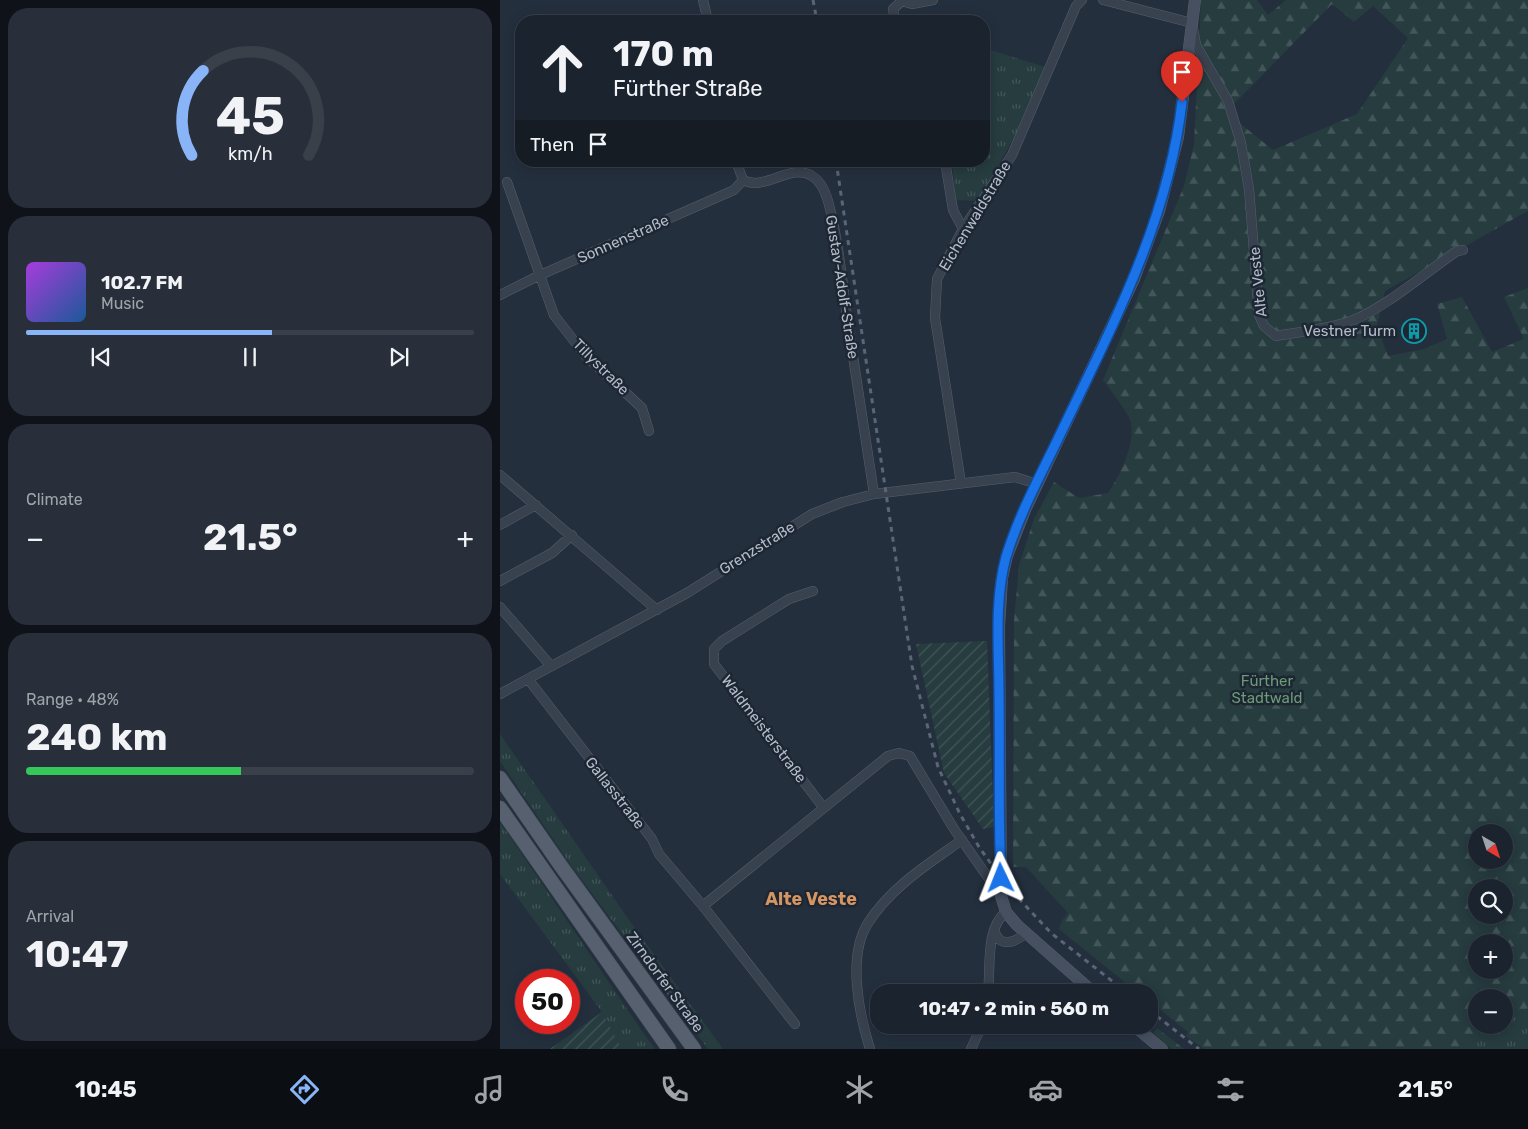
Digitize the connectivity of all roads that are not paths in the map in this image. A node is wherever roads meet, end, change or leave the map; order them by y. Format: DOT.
graph roads {
  1 [pos="704,0"];
  2 [pos="902,0"];
  3 [pos="933,0"];
  4 [pos="1082,0"];
  5 [pos="1103,0"];
  6 [pos="1195,0"];
  7 [pos="707,15"];
  8 [pos="894,15"];
  9 [pos="1192,23"];
  10 [pos="738,167"];
  11 [pos="946,167"];
  12 [pos="743,180"];
  13 [pos="508,182"];
  14 [pos="963,229"];
  15 [pos="1463,250"];
  16 [pos="538,276"];
  17 [pos="500,296"];
  18 [pos="649,431"];
  19 [pos="500,475"];
  20 [pos="961,483"];
  21 [pos="1037,484"];
  22 [pos="874,494"];
  23 [pos="536,505"];
  24 [pos="500,524"];
  25 [pos="572,535"];
  26 [pos="500,581"];
  27 [pos="813,591"];
  28 [pos="500,607"];
  29 [pos="657,610"];
  30 [pos="551,666"];
  31 [pos="528,679"];
  32 [pos="500,694"];
  33 [pos="500,778"];
  34 [pos="823,807"];
  35 [pos="500,808"];
  36 [pos="962,840"];
  37 [pos="1001,896"];
  38 [pos="703,906"];
  39 [pos="1006,912"];
  40 [pos="994,930"];
  41 [pos="1025,934"];
  42 [pos="1007,943"];
  43 [pos="991,963"];
  44 [pos="989,984"];
  45 [pos="1084,984"];
  46 [pos="795,1024"];
  47 [pos="978,1034"];
  48 [pos="1144,1034"];
  49 [pos="669,1049"];
  50 [pos="694,1049"];
  51 [pos="870,1049"];
  52 [pos="971,1049"];
  53 [pos="1162,1049"];
  1 -- 7 [label="street"];
  2 -- 3 [label="street"];
  2 -- 8 [label="street"];
  4 -- 14 [label="street, Eichenwaldstraße"];
  5 -- 9 [label="street"];
  6 -- 9 [label="main road"];
  9 -- 15 [label="street, Alte Veste"];
  9 -- 21 [label="main road"];
  10 -- 12 [label="street"];
  11 -- 14 [label="street"];
  12 -- 16 [label="street, Sonnenstraße"];
  12 -- 22 [label="street, Gustav-Adolf-Straße"];
  13 -- 16 [label="street, Tillystraße"];
  14 -- 20 [label="street, Eichenwaldstraße"];
  16 -- 17 [label="street, Sonnenstraße"];
  16 -- 18 [label="street, Tillystraße"];
  19 -- 23 [label="street"];
  20 -- 21 [label="street, Grenzstraße"];
  20 -- 22 [label="street, Grenzstraße"];
  21 -- 37 [label="main road"];
  22 -- 29 [label="street, Grenzstraße"];
  23 -- 24 [label="street"];
  23 -- 25 [label="street"];
  25 -- 26 [label="street"];
  25 -- 29 [label="street"];
  27 -- 34 [label="street, Waldmeisterstraße"];
  28 -- 30 [label="street"];
  29 -- 30 [label="street, Grenzstraße"];
  30 -- 31 [label="street, Grenzstraße"];
  31 -- 32 [label="street, Grenzstraße"];
  31 -- 38 [label="street, Gallasstraße"];
  33 -- 50 [label="main road, Zirndorfer Straße"];
  34 -- 36 [label="street"];
  34 -- 38 [label="street"];
  35 -- 49 [label="main road"];
  36 -- 37 [label="street"];
  36 -- 51 [label="street"];
  37 -- 39 [label="main road"];
  38 -- 46 [label="street, Gallasstraße"];
  39 -- 40 [label="street"];
  39 -- 41 [label="main road"];
  40 -- 42 [label="street"];
  40 -- 43 [label="street"];
  41 -- 42 [label="street"];
  41 -- 45 [label="main road"];
  42 -- 43 [label="street"];
  43 -- 44 [label="street"];
  47 -- 52 [label="street"];
  48 -- 53 [label="main road"];
}
